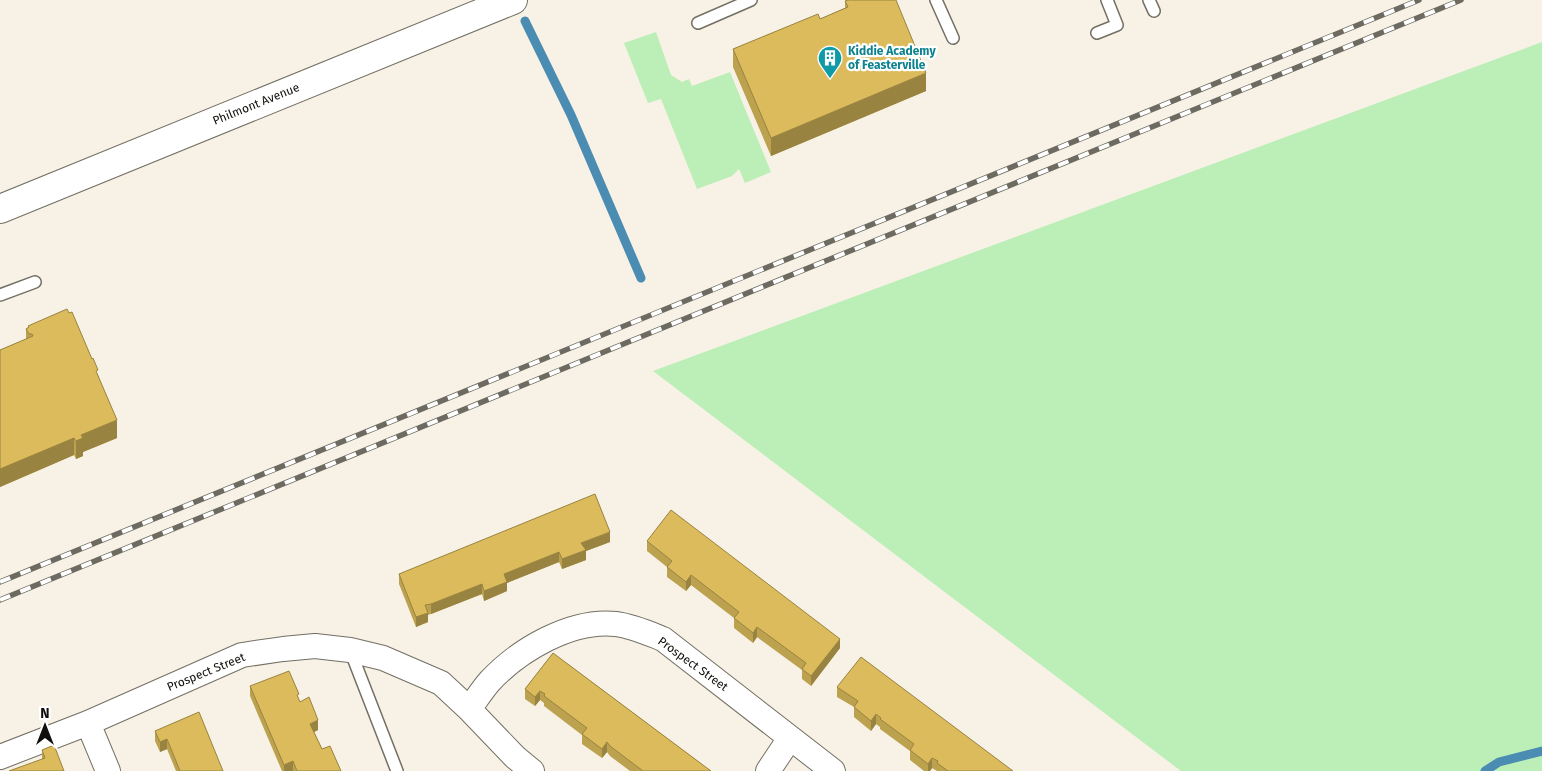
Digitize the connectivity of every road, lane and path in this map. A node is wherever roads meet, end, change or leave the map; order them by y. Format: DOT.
graph roads {
  1 [pos="513,0"];
  2 [pos="751,0"];
  3 [pos="936,0"];
  4 [pos="1106,0"];
  5 [pos="698,23"];
  6 [pos="1097,33"];
  7 [pos="953,38"];
  8 [pos="0,209"];
  9 [pos="35,282"];
  10 [pos="0,295"];
  11 [pos="350,650"];
  12 [pos="469,709"];
  13 [pos="88,723"];
  14 [pos="790,738"];
  15 [pos="0,757"];
  16 [pos="108,771"];
  17 [pos="397,771"];
  18 [pos="532,771"];
  19 [pos="768,771"];
  20 [pos="833,771"];
  1 -- 8 [label="main road, Philmont Avenue"];
  2 -- 5 [label="lane"];
  3 -- 7 [label="lane"];
  4 -- 6 [label="lane"];
  9 -- 10 [label="lane"];
  11 -- 12 [label="street, Prospect Street"];
  11 -- 13 [label="street, Prospect Street"];
  11 -- 17 [label="lane"];
  12 -- 14 [label="street, Prospect Street"];
  12 -- 18 [label="street, Prospect Street"];
  13 -- 15 [label="street, Prospect Street"];
  13 -- 16 [label="street"];
  14 -- 19 [label="street"];
  14 -- 20 [label="street, Prospect Street"];
}
